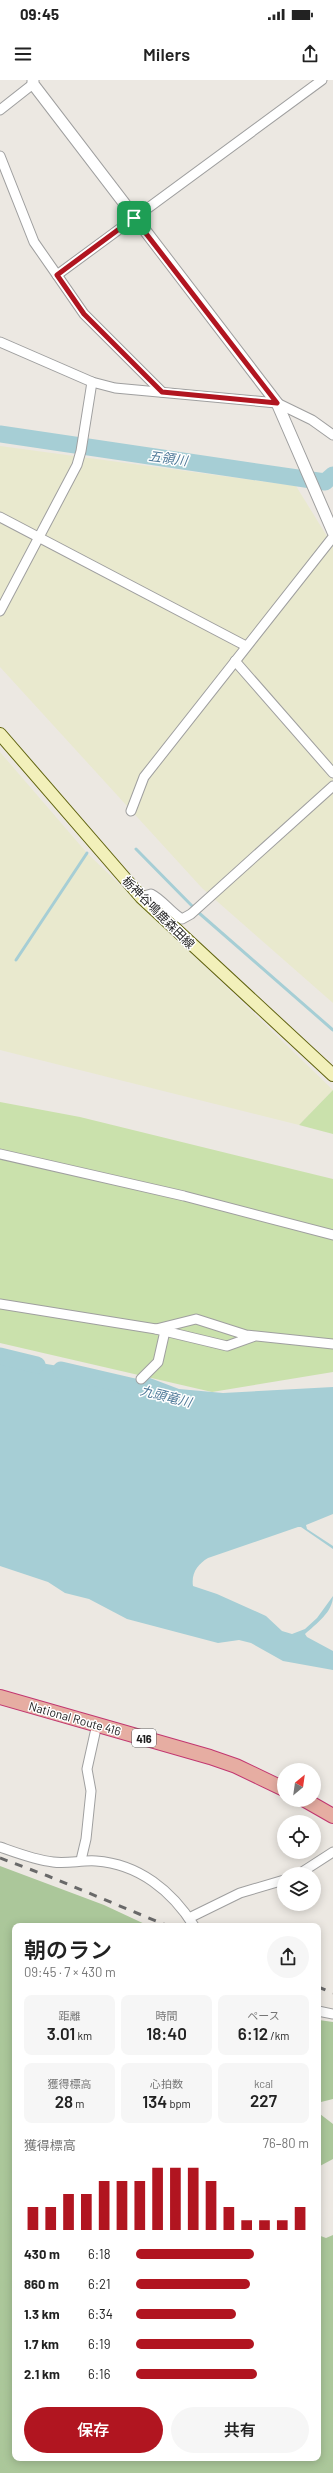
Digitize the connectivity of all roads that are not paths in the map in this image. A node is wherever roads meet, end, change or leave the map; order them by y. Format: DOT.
graph roads {
  1 [pos="322,80"];
  2 [pos="33,82"];
  3 [pos="0,110"];
  4 [pos="0,156"];
  5 [pos="134,218"];
  6 [pos="57,275"];
  7 [pos="0,342"];
  8 [pos="92,382"];
  9 [pos="162,392"];
  10 [pos="277,403"];
  11 [pos="333,435"];
  12 [pos="0,518"];
  13 [pos="333,532"];
  14 [pos="333,537"];
  15 [pos="39,538"];
  16 [pos="0,611"];
  17 [pos="246,646"];
  18 [pos="235,661"];
  19 [pos="0,734"];
  20 [pos="333,773"];
  21 [pos="333,786"];
  22 [pos="131,811"];
  23 [pos="141,897"];
  24 [pos="333,1075"];
  25 [pos="0,1154"];
  26 [pos="333,1235"];
  27 [pos="0,1304"];
  28 [pos="161,1330"];
  29 [pos="255,1336"];
  30 [pos="333,1344"];
  31 [pos="141,1379"];
  32 [pos="0,1697"];
  33 [pos="97,1724"];
  34 [pos="277,1786"];
  35 [pos="317,1807"];
  36 [pos="333,1816"];
  37 [pos="0,1848"];
  38 [pos="333,1852"];
  39 [pos="81,1860"];
  40 [pos="310,1867"];
  41 [pos="277,1882"];
  42 [pos="189,1918"];
  43 [pos="192,1923"];
  44 [pos="321,2011"];
  45 [pos="333,2014"];
  1 -- 5 [label="street"];
  2 -- 3 [label="street"];
  2 -- 5 [label="street"];
  4 -- 6 [label="street"];
  5 -- 6 [label="street"];
  5 -- 10 [label="street"];
  6 -- 9 [label="street"];
  7 -- 8 [label="street"];
  8 -- 9 [label="street"];
  8 -- 15 [label="street"];
  9 -- 10 [label="street"];
  10 -- 11 [label="street"];
  10 -- 13 [label="street"];
  12 -- 15 [label="street"];
  14 -- 17 [label="street"];
  15 -- 16 [label="street"];
  15 -- 17 [label="street"];
  17 -- 18 [label="street"];
  18 -- 20 [label="street"];
  18 -- 22 [label="street"];
  19 -- 23 [label="main road, 栃神谷鳴鹿森田線"];
  21 -- 23 [label="street"];
  23 -- 24 [label="main road, 栃神谷鳴鹿森田線"];
  25 -- 26 [label="street"];
  27 -- 28 [label="street"];
  28 -- 29 [label="street"];
  28 -- 29 [label="street"];
  28 -- 31 [label="street"];
  29 -- 30 [label="street"];
  32 -- 33 [label="highway, National Route 416 / 416"];
  33 -- 34 [label="highway, National Route 416 / 416"];
  33 -- 39 [label="street"];
  35 -- 36 [label="highway"];
  37 -- 39 [label="street"];
  38 -- 40 [label="street"];
  39 -- 42 [label="street"];
  41 -- 42 [label="street"];
  42 -- 43 [label="street"];
  44 -- 45 [label="street"];
}
